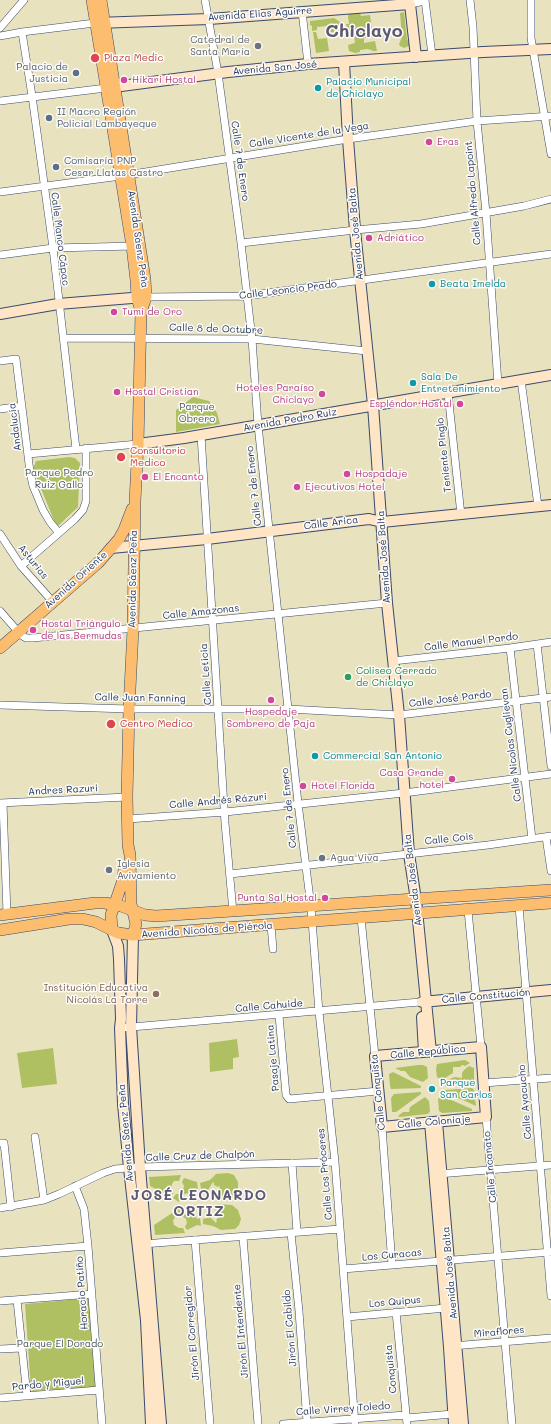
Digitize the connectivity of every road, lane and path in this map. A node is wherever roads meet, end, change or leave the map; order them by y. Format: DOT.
graph roads {
  1 [pos="24,0"];
  2 [pos="92,0"];
  3 [pos="101,0"];
  4 [pos="205,0"];
  5 [pos="470,0"];
  6 [pos="531,0"];
  7 [pos="425,1"];
  8 [pos="337,4"];
  9 [pos="410,4"];
  10 [pos="302,11"];
  11 [pos="209,19"];
  12 [pos="100,23"];
  13 [pos="0,28"];
  14 [pos="22,32"];
  15 [pos="0,36"];
  16 [pos="551,49"];
  17 [pos="533,50"];
  18 [pos="474,53"];
  19 [pos="416,56"];
  20 [pos="432,56"];
  21 [pos="344,62"];
  22 [pos="308,64"];
  23 [pos="218,73"];
  24 [pos="111,88"];
  25 [pos="32,96"];
  26 [pos="0,101"];
  27 [pos="548,116"];
  28 [pos="477,121"];
  29 [pos="348,139"];
  30 [pos="551,154"];
  31 [pos="229,158"];
  32 [pos="125,176"];
  33 [pos="44,186"];
  34 [pos="0,192"];
  35 [pos="551,199"];
  36 [pos="486,213"];
  37 [pos="356,230"];
  38 [pos="241,243"];
  39 [pos="136,246"];
  40 [pos="53,248"];
  41 [pos="551,254"];
  42 [pos="0,255"];
  43 [pos="490,262"];
  44 [pos="360,281"];
  45 [pos="246,296"];
  46 [pos="141,297"];
  47 [pos="58,304"];
  48 [pos="0,314"];
  49 [pos="64,338"];
  50 [pos="140,338"];
  51 [pos="252,339"];
  52 [pos="367,351"];
  53 [pos="0,361"];
  54 [pos="551,375"];
  55 [pos="521,380"];
  56 [pos="498,384"];
  57 [pos="448,393"];
  58 [pos="373,405"];
  59 [pos="22,406"];
  60 [pos="0,409"];
  61 [pos="258,425"];
  62 [pos="201,435"];
  63 [pos="138,444"];
  64 [pos="86,448"];
  65 [pos="76,449"];
  66 [pos="28,454"];
  67 [pos="135,501"];
  68 [pos="551,505"];
  69 [pos="538,506"];
  70 [pos="461,515"];
  71 [pos="382,522"];
  72 [pos="270,531"];
  73 [pos="59,533"];
  74 [pos="0,534"];
  75 [pos="207,539"];
  76 [pos="134,545"];
  77 [pos="111,548"];
  78 [pos="21,566"];
  79 [pos="53,602"];
  80 [pos="387,603"];
  81 [pos="0,611"];
  82 [pos="278,614"];
  83 [pos="212,620"];
  84 [pos="132,629"];
  85 [pos="18,632"];
  86 [pos="551,642"];
  87 [pos="537,644"];
  88 [pos="0,648"];
  89 [pos="510,648"];
  90 [pos="393,661"];
  91 [pos="547,697"];
  92 [pos="516,701"];
  93 [pos="0,705"];
  94 [pos="129,709"];
  95 [pos="218,709"];
  96 [pos="288,709"];
  97 [pos="399,715"];
  98 [pos="551,766"];
  99 [pos="551,774"];
  100 [pos="525,777"];
  101 [pos="404,793"];
  102 [pos="127,797"];
  103 [pos="2,803"];
  104 [pos="298,804"];
  105 [pos="225,812"];
  106 [pos="128,819"];
  107 [pos="549,836"];
  108 [pos="532,839"];
  109 [pos="128,845"];
  110 [pos="409,854"];
  111 [pos="305,865"];
  112 [pos="551,871"];
  113 [pos="3,872"];
  114 [pos="230,874"];
  115 [pos="551,890"];
  116 [pos="412,900"];
  117 [pos="551,903"];
  118 [pos="115,905"];
  119 [pos="519,906"];
  120 [pos="311,907"];
  121 [pos="468,910"];
  122 [pos="132,911"];
  123 [pos="233,912"];
  124 [pos="4,914"];
  125 [pos="414,915"];
  126 [pos="361,918"];
  127 [pos="312,922"];
  128 [pos="271,925"];
  129 [pos="0,930"];
  130 [pos="112,930"];
  131 [pos="133,936"];
  132 [pos="273,949"];
  133 [pos="551,990"];
  134 [pos="527,993"];
  135 [pos="476,997"];
  136 [pos="424,1002"];
  137 [pos="369,1007"];
  138 [pos="319,1012"];
  139 [pos="279,1015"];
  140 [pos="131,1027"];
  141 [pos="120,1028"];
  142 [pos="481,1047"];
  143 [pos="428,1052"];
  144 [pos="375,1056"];
  145 [pos="551,1078"];
  146 [pos="533,1079"];
  147 [pos="484,1083"];
  148 [pos="379,1091"];
  149 [pos="328,1096"];
  150 [pos="486,1117"];
  151 [pos="434,1122"];
  152 [pos="382,1127"];
  153 [pos="35,1137"];
  154 [pos="2,1143"];
  155 [pos="335,1162"];
  156 [pos="292,1163"];
  157 [pos="551,1165"];
  158 [pos="541,1166"];
  159 [pos="140,1167"];
  160 [pos="129,1168"];
  161 [pos="490,1170"];
  162 [pos="438,1174"];
  163 [pos="75,1186"];
  164 [pos="44,1200"];
  165 [pos="11,1207"];
  166 [pos="0,1208"];
  167 [pos="340,1229"];
  168 [pos="294,1233"];
  169 [pos="243,1236"];
  170 [pos="195,1240"];
  171 [pos="142,1245"];
  172 [pos="88,1246"];
  173 [pos="549,1252"];
  174 [pos="0,1253"];
  175 [pos="498,1256"];
  176 [pos="445,1261"];
  177 [pos="392,1265"];
  178 [pos="343,1269"];
  179 [pos="92,1294"];
  180 [pos="551,1296"];
  181 [pos="17,1300"];
  182 [pos="0,1301"];
  183 [pos="446,1308"];
  184 [pos="396,1312"];
  185 [pos="347,1317"];
  186 [pos="551,1338"];
  187 [pos="506,1342"];
  188 [pos="453,1346"];
  189 [pos="22,1348"];
  190 [pos="0,1349"];
  191 [pos="99,1390"];
  192 [pos="27,1396"];
  193 [pos="0,1398"];
  194 [pos="406,1419"];
  195 [pos="454,1419"];
  196 [pos="355,1421"];
  197 [pos="307,1422"];
  198 [pos="102,1424"];
  199 [pos="151,1424"];
  200 [pos="161,1424"];
  201 [pos="210,1424"];
  202 [pos="258,1424"];
  203 [pos="282,1424"];
  204 [pos="463,1424"];
  205 [pos="512,1424"];
  1 -- 13 [label="street"];
  2 -- 12 [label="main road, Avenida Sáenz Peña"];
  3 -- 12 [label="main road, Avenida Sáenz Peña"];
  4 -- 11 [label="street, Calle 7 de Enero"];
  5 -- 18 [label="street, Calle Alfredo Lapoint"];
  6 -- 17 [label="street"];
  7 -- 9 [label="street, Avenida Elias Aguirre"];
  7 -- 20 [label="street"];
  8 -- 9 [label="street, Avenida Elias Aguirre"];
  8 -- 10 [label="street, Avenida Elias Aguirre"];
  9 -- 19 [label="street"];
  10 -- 11 [label="street, Avenida Elias Aguirre"];
  10 -- 22 [label="street"];
  11 -- 12 [label="street, Avenida Elias Aguirre"];
  11 -- 23 [label="street, Calle 7 de Enero"];
  12 -- 14 [label="street"];
  12 -- 24 [label="main road, Avenida Sáenz Peña"];
  14 -- 15 [label="street"];
  14 -- 25 [label="street, Calle Manco Cápac"];
  16 -- 17 [label="street, Avenida San José"];
  17 -- 18 [label="street, Avenida San José"];
  17 -- 27 [label="street"];
  18 -- 20 [label="street, Avenida San José"];
  18 -- 28 [label="street, Calle Alfredo Lapoint"];
  19 -- 20 [label="street, Avenida San José"];
  19 -- 21 [label="street, Avenida San José"];
  21 -- 22 [label="street, Avenida San José"];
  21 -- 29 [label="street, Avenida José Balta"];
  22 -- 23 [label="street, Avenida San José"];
  23 -- 24 [label="street, Avenida San José"];
  23 -- 31 [label="street, Calle 7 de Enero"];
  24 -- 25 [label="street, Avenida San José"];
  24 -- 32 [label="main road, Avenida Sáenz Peña"];
  25 -- 26 [label="street, Avenida San José"];
  25 -- 33 [label="street, Calle Manco Cápac"];
  27 -- 28 [label="street, Calle Vicente de la Vega"];
  27 -- 30 [label="street"];
  28 -- 29 [label="street, Calle Vicente de la Vega"];
  28 -- 36 [label="street, Calle Alfredo Lapoint"];
  29 -- 31 [label="street, Calle Vicente de la Vega"];
  29 -- 37 [label="street, Avenida José Balta"];
  31 -- 32 [label="street, Calle Vicente de la Vega"];
  31 -- 38 [label="street, Calle 7 de Enero"];
  32 -- 33 [label="street, Calle Vicente de la Vega"];
  32 -- 39 [label="main road, Avenida Sáenz Peña"];
  33 -- 34 [label="street, Calle Vicente de la Vega"];
  33 -- 40 [label="street, Calle Manco Cápac"];
  35 -- 36 [label="street"];
  36 -- 37 [label="street"];
  36 -- 43 [label="street, Calle Alfredo Lapoint"];
  37 -- 38 [label="street"];
  37 -- 44 [label="street, Avenida José Balta"];
  38 -- 45 [label="street, Calle 7 de Enero"];
  39 -- 40 [label="street"];
  39 -- 46 [label="main road, Avenida Sáenz Peña"];
  40 -- 42 [label="street"];
  40 -- 47 [label="street, Calle Manco Cápac"];
  41 -- 43 [label="street, Calle Leoncio Prado"];
  43 -- 44 [label="street, Calle Leoncio Prado"];
  43 -- 56 [label="street, Calle Alfredo Lapoint"];
  44 -- 45 [label="street, Calle Leoncio Prado"];
  44 -- 52 [label="street, Avenida José Balta"];
  45 -- 46 [label="street, Calle Leoncio Prado"];
  45 -- 51 [label="street, Calle 7 de Enero"];
  46 -- 47 [label="street, Calle Leoncio Prado"];
  46 -- 50 [label="main road, Avenida Sáenz Peña"];
  47 -- 48 [label="street, Calle Leoncio Prado"];
  47 -- 49 [label="street, Calle Manco Cápac"];
  49 -- 50 [label="street, Calle 8 de Octubre"];
  49 -- 65 [label="street, Calle Manco Cápac"];
  50 -- 51 [label="street, Calle 8 de Octubre"];
  50 -- 63 [label="main road, Avenida Sáenz Peña"];
  51 -- 52 [label="street, Calle 8 de Octubre"];
  51 -- 61 [label="street, Calle 7 de Enero"];
  52 -- 58 [label="street, Avenida José Balta"];
  53 -- 59 [label="street, Andalucía"];
  54 -- 55 [label="street, Avenida Pedro Ruiz"];
  55 -- 56 [label="street, Avenida Pedro Ruiz"];
  55 -- 69 [label="street"];
  56 -- 57 [label="street, Avenida Pedro Ruiz"];
  57 -- 58 [label="street, Avenida Pedro Ruiz"];
  57 -- 70 [label="street, Teniente Pinglo"];
  58 -- 61 [label="street, Avenida Pedro Ruiz"];
  58 -- 71 [label="street, Avenida José Balta"];
  59 -- 60 [label="street"];
  59 -- 66 [label="street, Andalucía"];
  61 -- 62 [label="street, Avenida Pedro Ruiz"];
  61 -- 72 [label="street, Calle 7 de Enero"];
  62 -- 63 [label="street, Avenida Pedro Ruiz"];
  62 -- 75 [label="street, Calle Leticia"];
  63 -- 64 [label="street, Avenida Pedro Ruiz"];
  63 -- 67 [label="main road, Avenida Sáenz Peña"];
  64 -- 65 [label="street, Avenida Pedro Ruiz"];
  64 -- 73 [label="street"];
  65 -- 66 [label="street, Avenida Pedro Ruiz"];
  66 -- 73 [label="street, Andalucía"];
  67 -- 76 [label="main road, Avenida Sáenz Peña"];
  67 -- 77 [label="main road, Avenida Oriente"];
  68 -- 69 [label="street, Calle Arica"];
  69 -- 70 [label="street, Calle Arica"];
  70 -- 71 [label="street, Calle Arica"];
  71 -- 72 [label="street, Calle Arica"];
  71 -- 80 [label="street, Avenida José Balta"];
  72 -- 75 [label="street, Calle Arica"];
  72 -- 82 [label="street, Calle 7 de Enero"];
  73 -- 78 [label="street"];
  74 -- 78 [label="street, Asturias"];
  75 -- 76 [label="street, Calle Arica"];
  75 -- 83 [label="street, Calle Leticia"];
  76 -- 77 [label="street, Calle Arica"];
  76 -- 84 [label="main road, Avenida Sáenz Peña"];
  77 -- 79 [label="main road, Avenida Oriente"];
  78 -- 79 [label="street, Asturias"];
  79 -- 85 [label="main road, Avenida Oriente"];
  80 -- 82 [label="street, Calle Amazonas"];
  80 -- 90 [label="street, Avenida José Balta"];
  81 -- 85 [label="street"];
  82 -- 83 [label="street, Calle Amazonas"];
  82 -- 96 [label="street, Calle 7 de Enero"];
  83 -- 84 [label="street, Calle Amazonas"];
  83 -- 95 [label="street, Calle Leticia"];
  84 -- 85 [label="street, Calle Amazonas"];
  84 -- 94 [label="main road, Avenida Sáenz Peña"];
  85 -- 88 [label="main road, Avenida Oriente"];
  86 -- 87 [label="street, Calle Manuel Pardo"];
  87 -- 89 [label="street, Calle Manuel Pardo"];
  87 -- 91 [label="street"];
  89 -- 90 [label="street, Calle Manuel Pardo"];
  89 -- 92 [label="street, Calle Nicolas Cuglievan"];
  90 -- 97 [label="street, Avenida José Balta"];
  91 -- 92 [label="street, Calle José Pardo"];
  91 -- 98 [label="street"];
  92 -- 97 [label="street, Calle José Pardo"];
  92 -- 100 [label="street, Calle Nicolas Cuglievan"];
  93 -- 94 [label="street, Calle Juan Fanning"];
  94 -- 95 [label="street, Calle Juan Fanning"];
  94 -- 102 [label="main road, Avenida Sáenz Peña"];
  95 -- 96 [label="street, Calle Juan Fanning"];
  95 -- 105 [label="street, Calle Leticia"];
  96 -- 97 [label="street, Calle Juan Fanning"];
  96 -- 104 [label="street, Calle 7 de Enero"];
  97 -- 101 [label="street, Avenida José Balta"];
  99 -- 100 [label="street, Calle Andrés Rázuri"];
  100 -- 101 [label="street, Calle Andrés Rázuri"];
  100 -- 108 [label="street, Calle Nicolas Cuglievan"];
  101 -- 104 [label="street, Calle Andrés Rázuri"];
  101 -- 110 [label="street, Avenida José Balta"];
  102 -- 103 [label="street, Andres Razuri"];
  102 -- 106 [label="main road, Avenida Sáenz Peña"];
  103 -- 113 [label="street"];
  104 -- 105 [label="street, Calle Andrés Rázuri"];
  104 -- 111 [label="street, Calle 7 de Enero"];
  105 -- 106 [label="street, Calle Andrés Rázuri"];
  105 -- 114 [label="street, Calle Leticia"];
  106 -- 109 [label="main road, Avenida Sáenz Peña"];
  107 -- 108 [label="street, Calle Cois"];
  107 -- 112 [label="street"];
  108 -- 110 [label="street, Calle Cois"];
  109 -- 118 [label="main road, Avenida Sáenz Peña"];
  109 -- 122 [label="main road, Avenida Sáenz Peña"];
  110 -- 111 [label="street, Calle Cois"];
  110 -- 116 [label="street, Avenida José Balta"];
  111 -- 114 [label="street, Calle Cois"];
  111 -- 120 [label="street, Calle 7 de Enero"];
  113 -- 124 [label="street"];
  114 -- 123 [label="street, Calle Leticia"];
  115 -- 116 [label="main road, Avenida Nicolás de Piérola"];
  116 -- 120 [label="main road, Avenida Nicolás de Piérola"];
  116 -- 125 [label="street, Avenida José Balta"];
  117 -- 119 [label="main road, Avenida Nicolás de Piérola"];
  118 -- 122 [label="main road, Avenida Nicolás de Piérola"];
  118 -- 124 [label="main road, Avenida Nicolás de Piérola"];
  118 -- 130 [label="main road, Avenida Sáenz Peña"];
  119 -- 121 [label="main road, Avenida Nicolás de Piérola"];
  119 -- 134 [label="street, Calle Ayacucho"];
  120 -- 123 [label="main road, Avenida Nicolás de Piérola"];
  120 -- 127 [label="street, Calle 7 de Enero"];
  121 -- 125 [label="main road, Avenida Nicolás de Piérola"];
  121 -- 135 [label="street, Calle Incanato"];
  122 -- 123 [label="main road, Avenida Nicolás de Piérola"];
  122 -- 131 [label="main road, Avenida Sáenz Peña"];
  125 -- 126 [label="main road, Avenida Nicolás de Piérola"];
  125 -- 136 [label="street, Avenida José Balta"];
  126 -- 127 [label="main road, Avenida Nicolás de Piérola"];
  126 -- 137 [label="street, Calle Conquista"];
  127 -- 128 [label="main road, Avenida Nicolás de Piérola"];
  127 -- 138 [label="street, Calle Los Próceres"];
  128 -- 131 [label="main road, Avenida Nicolás de Piérola"];
  128 -- 132 [label="street"];
  129 -- 130 [label="main road, Avenida Nicolás de Piérola"];
  130 -- 131 [label="main road, Avenida Nicolás de Piérola"];
  130 -- 141 [label="street, Avenida Sáenz Peña"];
  131 -- 140 [label="street, Avenida Sáenz Peña"];
  133 -- 134 [label="street, Calle Constitución"];
  134 -- 135 [label="street, Calle Constitución"];
  134 -- 146 [label="street, Calle Ayacucho"];
  135 -- 136 [label="street, Calle Constitución"];
  135 -- 142 [label="street, Calle Incanato"];
  136 -- 137 [label="street, Calle Cahuide"];
  136 -- 143 [label="street, Avenida José Balta"];
  137 -- 138 [label="street, Calle Cahuide"];
  137 -- 144 [label="street, Calle Conquista"];
  138 -- 139 [label="street, Calle Cahuide"];
  138 -- 149 [label="street, Calle Los Próceres"];
  139 -- 140 [label="street, Calle Cahuide"];
  139 -- 149 [label="street, Pasaje Latina"];
  140 -- 141 [label="street, Calle Cahuide"];
  140 -- 159 [label="street, Avenida Sáenz Peña"];
  141 -- 160 [label="street, Avenida Sáenz Peña"];
  142 -- 143 [label="street, Calle República"];
  142 -- 147 [label="street, Calle Incanato"];
  143 -- 144 [label="street, Calle República"];
  144 -- 148 [label="street, Calle Conquista"];
  145 -- 146 [label="street"];
  146 -- 147 [label="street"];
  146 -- 158 [label="street, Calle Ayacucho"];
  147 -- 150 [label="street, Calle Incanato"];
  148 -- 149 [label="street"];
  148 -- 152 [label="street, Calle Conquista"];
  149 -- 155 [label="street, Calle Los Próceres"];
  150 -- 151 [label="street, Calle Coloniaje"];
  150 -- 161 [label="street, Calle Incanato"];
  151 -- 152 [label="street, Calle Coloniaje"];
  151 -- 162 [label="street, Avenida José Balta"];
  152 -- 177 [label="street, Calle Conquista"];
  153 -- 164 [label="street"];
  154 -- 165 [label="street"];
  155 -- 156 [label="street, Calle Cruz de Chalpón"];
  155 -- 167 [label="street, Calle Los Próceres"];
  156 -- 159 [label="street, Calle Cruz de Chalpón"];
  156 -- 168 [label="street, Jirón El Cabildo"];
  157 -- 158 [label="street"];
  158 -- 161 [label="street"];
  158 -- 173 [label="street, Calle Ayacucho"];
  159 -- 160 [label="street, Calle Cruz de Chalpón"];
  159 -- 171 [label="street, Avenida Sáenz Peña"];
  160 -- 163 [label="street, Calle Cruz de Chalpón"];
  160 -- 171 [label="street, Avenida Sáenz Peña"];
  161 -- 162 [label="street"];
  161 -- 175 [label="street, Calle Incanato"];
  162 -- 176 [label="street, Avenida José Balta"];
  163 -- 164 [label="street, Calle Cruz de Chalpón"];
  163 -- 172 [label="street, Horacio Patiño"];
  164 -- 165 [label="street, Calle Cruz de Chalpón"];
  165 -- 166 [label="street, Calle Cruz de Chalpón"];
  167 -- 168 [label="street"];
  167 -- 178 [label="street, Calle Los Próceres"];
  168 -- 169 [label="street"];
  168 -- 197 [label="street, Jirón El Cabildo"];
  169 -- 170 [label="street"];
  169 -- 202 [label="street, Jirón El Intendente"];
  170 -- 171 [label="street"];
  170 -- 201 [label="street, Jirón El Corregidor"];
  171 -- 199 [label="street, Avenida Sáenz Peña"];
  171 -- 200 [label="street, Avenida Sáenz Peña"];
  172 -- 174 [label="street"];
  172 -- 179 [label="street, Horacio Patiño"];
  173 -- 175 [label="street, Los Curacas"];
  173 -- 180 [label="street, Calle Ayacucho"];
  175 -- 176 [label="street, Los Curacas"];
  175 -- 187 [label="street, Calle Incanato"];
  176 -- 177 [label="street, Los Curacas"];
  176 -- 183 [label="street, Avenida José Balta"];
  176 -- 188 [label="street, Avenida José Balta"];
  177 -- 178 [label="street, Los Curacas"];
  178 -- 185 [label="street, Calle Los Próceres"];
  179 -- 181 [label="street"];
  179 -- 191 [label="street, Horacio Patiño"];
  181 -- 182 [label="street"];
  181 -- 189 [label="street"];
  183 -- 184 [label="street, Los Quipus"];
  183 -- 188 [label="street, Avenida José Balta"];
  184 -- 185 [label="street, Los Quipus"];
  184 -- 194 [label="street, Conquista"];
  185 -- 196 [label="street, Calle Los Próceres"];
  186 -- 187 [label="street, Miraflores"];
  187 -- 188 [label="street, Miraflores"];
  187 -- 205 [label="street, Calle Incanato"];
  188 -- 195 [label="street, Avenida José Balta"];
  188 -- 204 [label="street, Avenida José Balta"];
  189 -- 190 [label="street"];
  189 -- 192 [label="street"];
  191 -- 192 [label="street, Pardo y Miguel"];
  191 -- 198 [label="street, Horacio Patiño"];
  192 -- 193 [label="street, Pardo y Miguel"];
  194 -- 195 [label="street, Calle Virrey Toledo"];
  194 -- 196 [label="street, Calle Virrey Toledo"];
  196 -- 197 [label="street, Calle Virrey Toledo"];
  197 -- 203 [label="street, Calle Virrey Toledo"];
}
